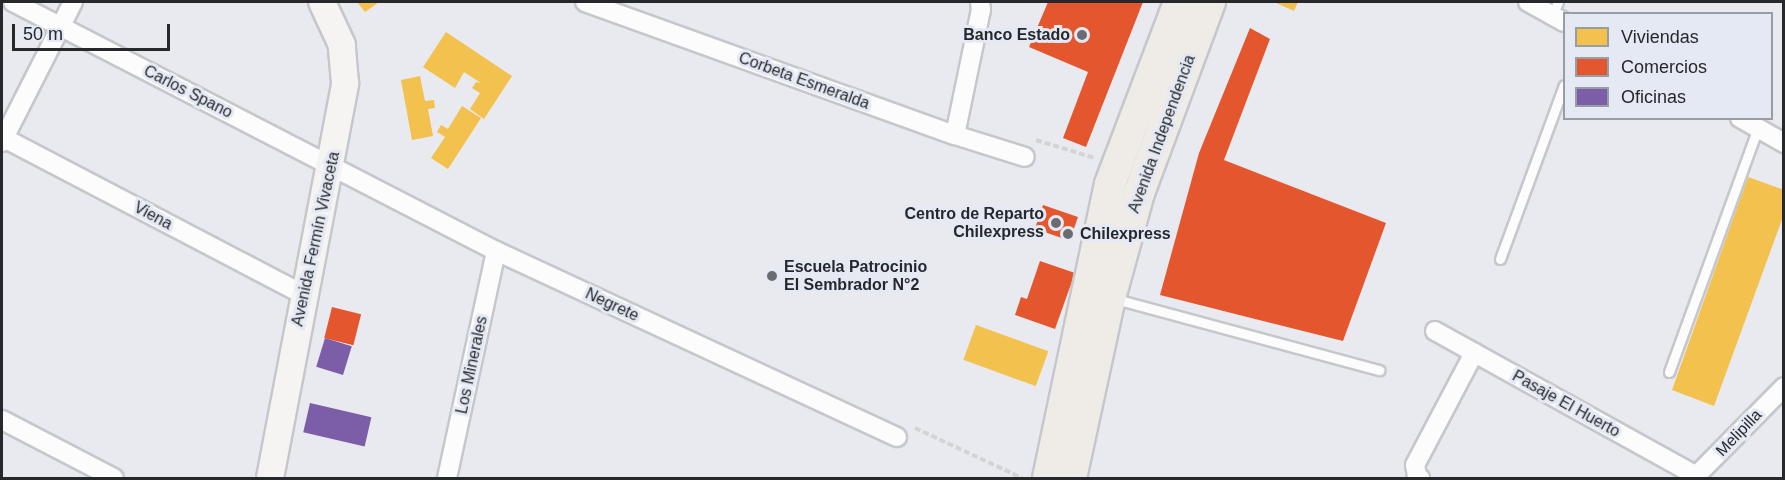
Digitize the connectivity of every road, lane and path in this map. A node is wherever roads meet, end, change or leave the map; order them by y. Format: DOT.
graph roads {
  1 [pos="13,2"];
  2 [pos="73,2"];
  3 [pos="322,2"];
  4 [pos="585,2"];
  5 [pos="980,2"];
  6 [pos="1179,2"];
  7 [pos="1210,2"];
  8 [pos="1528,2"];
  9 [pos="1558,13"];
  10 [pos="60,26"];
  11 [pos="1563,88"];
  12 [pos="1744,120"];
  13 [pos="1758,128"];
  14 [pos="954,135"];
  15 [pos="2,139"];
  16 [pos="1784,143"];
  17 [pos="1025,157"];
  18 [pos="1117,164"];
  19 [pos="331,166"];
  20 [pos="496,251"];
  21 [pos="1500,259"];
  22 [pos="303,295"];
  23 [pos="1110,298"];
  24 [pos="1435,332"];
  25 [pos="1474,353"];
  26 [pos="1379,370"];
  27 [pos="1669,372"];
  28 [pos="1784,387"];
  29 [pos="2,420"];
  30 [pos="897,437"];
  31 [pos="1418,477"];
  32 [pos="1696,477"];
  33 [pos="114,478"];
  34 [pos="270,478"];
  35 [pos="447,478"];
  36 [pos="1022,478"];
  37 [pos="1048,478"];
  38 [pos="1071,478"];
  1 -- 10 [label="street, Carlos Spano"];
  2 -- 10 [label="street"];
  3 -- 19 [label="main road, Avenida Fermín Vivaceta"];
  4 -- 14 [label="street, Corbeta Esmeralda"];
  5 -- 14 [label="street"];
  6 -- 18 [label="main road, Avenida Independencia"];
  7 -- 23 [label="main road, Avenida Independencia"];
  8 -- 9 [label="street"];
  10 -- 15 [label="street"];
  10 -- 19 [label="street, Carlos Spano"];
  11 -- 21 [label="lane"];
  12 -- 13 [label="street"];
  13 -- 16 [label="street"];
  13 -- 27 [label="lane"];
  14 -- 17 [label="street, Corbeta Esmeralda"];
  15 -- 22 [label="street, Viena"];
  17 -- 18 [label="path"];
  18 -- 37 [label="main road, Avenida Independencia"];
  19 -- 20 [label="street, Negrete"];
  19 -- 22 [label="main road, Avenida Fermín Vivaceta"];
  20 -- 30 [label="street, Negrete"];
  20 -- 35 [label="street, Los Minerales"];
  22 -- 34 [label="main road, Avenida Fermín Vivaceta"];
  23 -- 26 [label="lane"];
  23 -- 38 [label="main road, Avenida Independencia"];
  24 -- 25 [label="street, Pasaje El Huerto"];
  25 -- 31 [label="street"];
  25 -- 32 [label="street, Pasaje El Huerto"];
  28 -- 32 [label="street, Melipilla"];
  29 -- 33 [label="street"];
  30 -- 36 [label="path"];
}
